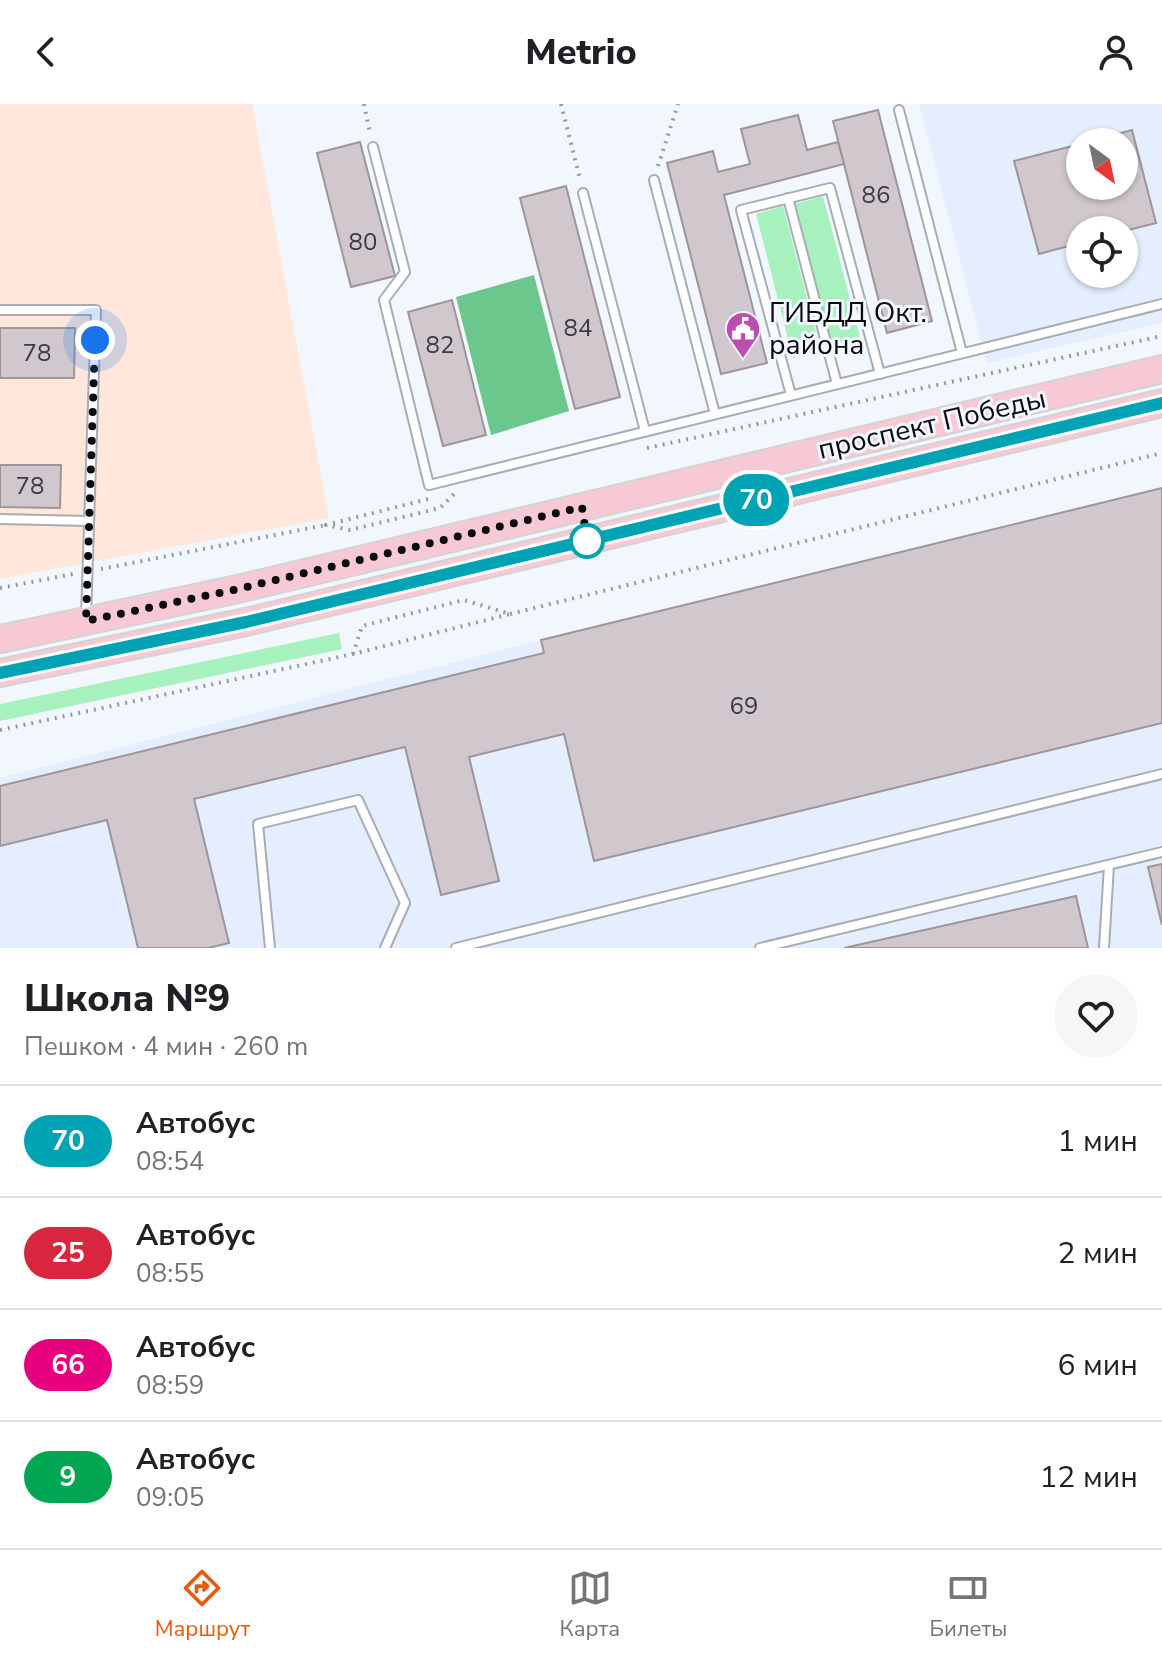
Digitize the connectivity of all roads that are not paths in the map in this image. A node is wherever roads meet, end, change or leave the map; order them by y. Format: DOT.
graph roads {
  1 [pos="899,110"];
  2 [pos="373,147"];
  3 [pos="654,180"];
  4 [pos="583,193"];
  5 [pos="788,198"];
  6 [pos="1162,304"];
  7 [pos="0,310"];
  8 [pos="962,353"];
  9 [pos="1162,369"];
  10 [pos="880,374"];
  11 [pos="837,384"];
  12 [pos="791,395"];
  13 [pos="1162,403"];
  14 [pos="715,414"];
  15 [pos="645,431"];
  16 [pos="0,519"];
  17 [pos="88,521"];
  18 [pos="86,621"];
  19 [pos="0,639"];
  20 [pos="0,673"];
  21 [pos="1162,774"];
  22 [pos="1162,852"];
  23 [pos="1109,865"];
  24 [pos="270,948"];
  25 [pos="385,948"];
  26 [pos="456,948"];
  27 [pos="760,948"];
  28 [pos="1104,948"];
  1 -- 8 [label="lane"];
  2 -- 15 [label="lane"];
  3 -- 14 [label="lane"];
  4 -- 15 [label="lane"];
  5 -- 10 [label="lane"];
  5 -- 11 [label="lane"];
  5 -- 12 [label="lane"];
  6 -- 8 [label="lane"];
  7 -- 17 [label="lane"];
  8 -- 10 [label="lane"];
  9 -- 18 [label="main road, проспект Победы"];
  10 -- 11 [label="lane"];
  11 -- 12 [label="lane"];
  12 -- 14 [label="lane"];
  13 -- 20 [label="main road, проспект Победы"];
  14 -- 15 [label="lane"];
  16 -- 17 [label="lane"];
  17 -- 18 [label="lane"];
  18 -- 19 [label="main road, проспект Победы"];
  21 -- 26 [label="lane"];
  22 -- 23 [label="lane"];
  23 -- 27 [label="lane"];
  23 -- 28 [label="lane"];
  24 -- 25 [label="lane"];
}
